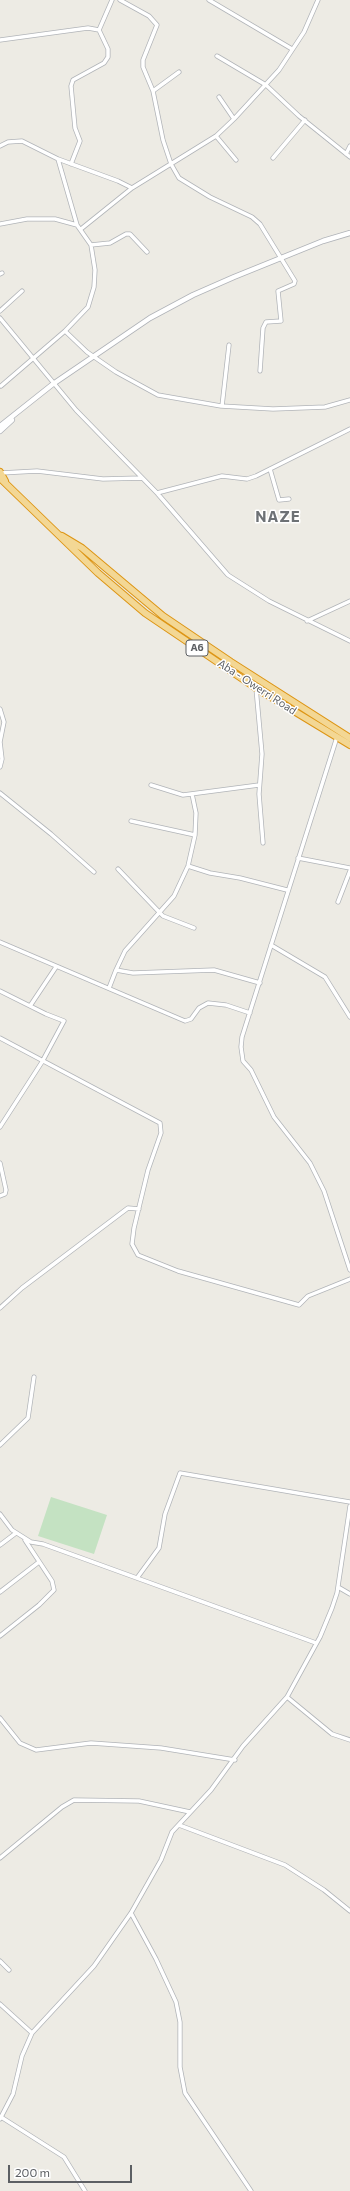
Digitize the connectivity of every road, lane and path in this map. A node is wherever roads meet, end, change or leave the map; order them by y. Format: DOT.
graph roads {
  1 [pos="112,0"];
  2 [pos="120,0"];
  3 [pos="209,0"];
  4 [pos="318,0"];
  5 [pos="127,2"];
  6 [pos="99,30"];
  7 [pos="0,40"];
  8 [pos="292,49"];
  9 [pos="217,56"];
  10 [pos="179,72"];
  11 [pos="266,85"];
  12 [pos="153,91"];
  13 [pos="219,97"];
  14 [pos="234,119"];
  15 [pos="305,120"];
  16 [pos="216,136"];
  17 [pos="0,146"];
  18 [pos="350,146"];
  19 [pos="346,154"];
  20 [pos="350,157"];
  21 [pos="273,158"];
  22 [pos="58,159"];
  23 [pos="236,160"];
  24 [pos="71,164"];
  25 [pos="171,164"];
  26 [pos="132,188"];
  27 [pos="0,224"];
  28 [pos="77,225"];
  29 [pos="80,229"];
  30 [pos="350,233"];
  31 [pos="91,245"];
  32 [pos="147,252"];
  33 [pos="280,257"];
  34 [pos="22,291"];
  35 [pos="0,311"];
  36 [pos="0,318"];
  37 [pos="65,331"];
  38 [pos="229,345"];
  39 [pos="94,355"];
  40 [pos="34,358"];
  41 [pos="260,371"];
  42 [pos="53,384"];
  43 [pos="1,386"];
  44 [pos="350,400"];
  45 [pos="222,406"];
  46 [pos="19,410"];
  47 [pos="0,426"];
  48 [pos="350,429"];
  49 [pos="0,431"];
  50 [pos="270,469"];
  51 [pos="0,474"];
  52 [pos="142,478"];
  53 [pos="157,493"];
  54 [pos="290,499"];
  55 [pos="56,534"];
  56 [pos="350,601"];
  57 [pos="307,621"];
  58 [pos="350,641"];
  59 [pos="256,688"];
  60 [pos="0,709"];
  61 [pos="336,737"];
  62 [pos="350,738"];
  63 [pos="350,745"];
  64 [pos="0,767"];
  65 [pos="151,785"];
  66 [pos="259,785"];
  67 [pos="0,793"];
  68 [pos="192,794"];
  69 [pos="131,821"];
  70 [pos="195,835"];
  71 [pos="263,843"];
  72 [pos="298,858"];
  73 [pos="188,866"];
  74 [pos="118,869"];
  75 [pos="350,870"];
  76 [pos="94,872"];
  77 [pos="287,890"];
  78 [pos="338,902"];
  79 [pos="161,913"];
  80 [pos="194,928"];
  81 [pos="0,942"];
  82 [pos="271,945"];
  83 [pos="56,967"];
  84 [pos="116,970"];
  85 [pos="260,983"];
  86 [pos="109,988"];
  87 [pos="0,991"];
  88 [pos="30,1006"];
  89 [pos="250,1013"];
  90 [pos="350,1017"];
  91 [pos="0,1038"];
  92 [pos="42,1062"];
  93 [pos="0,1126"];
  94 [pos="0,1163"];
  95 [pos="0,1196"];
  96 [pos="139,1209"];
  97 [pos="350,1270"];
  98 [pos="350,1279"];
  99 [pos="0,1308"];
  100 [pos="34,1377"];
  101 [pos="0,1446"];
  102 [pos="350,1502"];
  103 [pos="350,1506"];
  104 [pos="0,1514"];
  105 [pos="16,1533"];
  106 [pos="25,1539"];
  107 [pos="0,1546"];
  108 [pos="39,1562"];
  109 [pos="137,1578"];
  110 [pos="338,1587"];
  111 [pos="0,1592"];
  112 [pos="350,1594"];
  113 [pos="0,1636"];
  114 [pos="316,1643"];
  115 [pos="287,1697"];
  116 [pos="0,1718"];
  117 [pos="350,1740"];
  118 [pos="235,1760"];
  119 [pos="190,1812"];
  120 [pos="179,1825"];
  121 [pos="0,1858"];
  122 [pos="350,1911"];
  123 [pos="131,1913"];
  124 [pos="0,1961"];
  125 [pos="9,1970"];
  126 [pos="0,2004"];
  127 [pos="32,2033"];
  128 [pos="0,2118"];
  129 [pos="85,2191"];
  130 [pos="251,2191"];
  1 -- 6 [label="street"];
  2 -- 5 [label="street"];
  3 -- 8 [label="street"];
  4 -- 8 [label="street"];
  5 -- 12 [label="street"];
  6 -- 7 [label="street"];
  6 -- 24 [label="street"];
  8 -- 11 [label="street"];
  9 -- 11 [label="street"];
  10 -- 12 [label="street"];
  11 -- 14 [label="street"];
  11 -- 15 [label="street"];
  12 -- 25 [label="street"];
  13 -- 14 [label="street"];
  14 -- 16 [label="street"];
  15 -- 19 [label="street"];
  15 -- 21 [label="street"];
  16 -- 23 [label="street"];
  16 -- 25 [label="street"];
  17 -- 22 [label="street"];
  18 -- 19 [label="street"];
  19 -- 20 [label="street"];
  22 -- 24 [label="street"];
  22 -- 28 [label="street"];
  24 -- 26 [label="street"];
  25 -- 26 [label="street"];
  25 -- 33 [label="street"];
  26 -- 29 [label="street"];
  27 -- 28 [label="street"];
  28 -- 29 [label="street"];
  29 -- 31 [label="street"];
  30 -- 33 [label="main road"];
  31 -- 32 [label="street"];
  31 -- 37 [label="street"];
  33 -- 39 [label="main road"];
  33 -- 41 [label="street"];
  34 -- 35 [label="street"];
  36 -- 40 [label="street"];
  37 -- 39 [label="street"];
  37 -- 40 [label="street"];
  38 -- 45 [label="street"];
  39 -- 42 [label="main road"];
  39 -- 45 [label="street"];
  40 -- 42 [label="street"];
  40 -- 43 [label="street"];
  42 -- 46 [label="main road"];
  42 -- 52 [label="street"];
  44 -- 45 [label="street"];
  46 -- 47 [label="main road"];
  46 -- 49 [label="main road"];
  48 -- 50 [label="street"];
  50 -- 53 [label="street"];
  50 -- 54 [label="street"];
  51 -- 52 [label="street"];
  51 -- 55 [label="highway, Aba - Owerri Road / A6"];
  52 -- 53 [label="street"];
  53 -- 57 [label="street"];
  55 -- 59 [label="highway, Aba - Owerri Road / A6"];
  55 -- 62 [label="highway, Aba - Owerri Road / A6"];
  56 -- 57 [label="street"];
  57 -- 58 [label="street"];
  59 -- 61 [label="highway, Aba - Owerri Road / A6"];
  59 -- 66 [label="street"];
  60 -- 64 [label="street"];
  61 -- 63 [label="highway, Aba - Owerri Road / A6"];
  61 -- 72 [label="street"];
  65 -- 68 [label="street"];
  66 -- 68 [label="street"];
  66 -- 71 [label="street"];
  67 -- 76 [label="street"];
  68 -- 70 [label="street"];
  69 -- 70 [label="street"];
  70 -- 73 [label="street"];
  72 -- 75 [label="street"];
  72 -- 77 [label="street"];
  73 -- 77 [label="street"];
  73 -- 79 [label="street"];
  74 -- 79 [label="street"];
  75 -- 78 [label="street"];
  77 -- 82 [label="street"];
  79 -- 80 [label="street"];
  79 -- 84 [label="street"];
  81 -- 83 [label="street"];
  82 -- 85 [label="street"];
  82 -- 90 [label="street"];
  83 -- 86 [label="street"];
  83 -- 88 [label="street"];
  84 -- 85 [label="street"];
  84 -- 86 [label="street"];
  85 -- 89 [label="street"];
  86 -- 89 [label="street"];
  87 -- 88 [label="street"];
  88 -- 92 [label="street"];
  89 -- 97 [label="street"];
  91 -- 92 [label="street"];
  92 -- 93 [label="street"];
  92 -- 96 [label="street"];
  94 -- 95 [label="street"];
  96 -- 98 [label="street"];
  96 -- 99 [label="street"];
  100 -- 101 [label="street"];
  102 -- 109 [label="street"];
  103 -- 110 [label="street"];
  104 -- 105 [label="street"];
  105 -- 106 [label="street"];
  105 -- 107 [label="street"];
  106 -- 108 [label="street"];
  106 -- 109 [label="street"];
  108 -- 111 [label="street"];
  108 -- 113 [label="street"];
  109 -- 114 [label="street"];
  110 -- 112 [label="street"];
  110 -- 114 [label="street"];
  114 -- 115 [label="street"];
  115 -- 117 [label="street"];
  115 -- 118 [label="street"];
  116 -- 118 [label="street"];
  118 -- 119 [label="street"];
  119 -- 120 [label="street"];
  119 -- 121 [label="street"];
  120 -- 122 [label="street"];
  120 -- 123 [label="street"];
  123 -- 127 [label="street"];
  123 -- 130 [label="street"];
  124 -- 125 [label="street"];
  126 -- 127 [label="street"];
  127 -- 128 [label="street"];
  128 -- 129 [label="street"];
}
